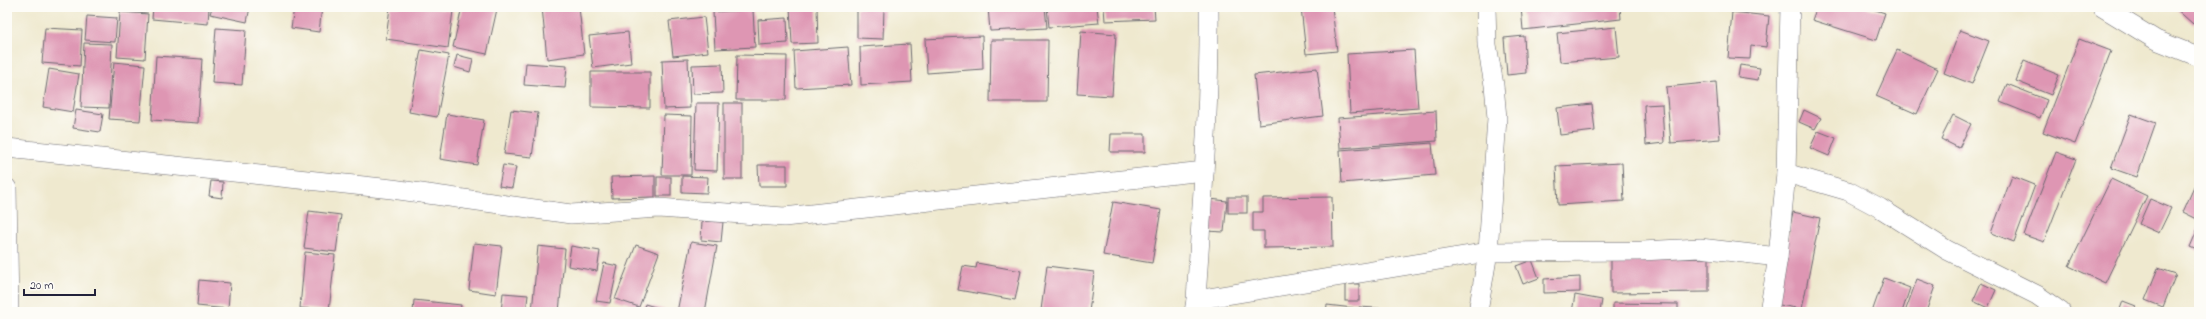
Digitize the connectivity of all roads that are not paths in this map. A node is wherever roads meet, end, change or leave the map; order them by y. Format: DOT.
graph roads {
  1 [pos="1209,7"];
  2 [pos="1486,7"];
  3 [pos="1790,7"];
  4 [pos="2102,7"];
  5 [pos="2199,57"];
  6 [pos="7,148"];
  7 [pos="1204,171"];
  8 [pos="1786,173"];
  9 [pos="7,188"];
  10 [pos="1488,252"];
  11 [pos="1778,257"];
  12 [pos="1195,306"];
  13 [pos="9,310"];
  14 [pos="1478,312"];
  15 [pos="1768,312"];
  16 [pos="2061,312"];
  1 -- 7 [label="street"];
  2 -- 10 [label="street"];
  3 -- 8 [label="street"];
  4 -- 5 [label="street"];
  6 -- 7 [label="street"];
  7 -- 12 [label="street"];
  8 -- 11 [label="street"];
  8 -- 16 [label="street"];
  9 -- 13 [label="street"];
  10 -- 11 [label="street"];
  10 -- 12 [label="street"];
  10 -- 14 [label="street"];
  11 -- 15 [label="street"];
}
